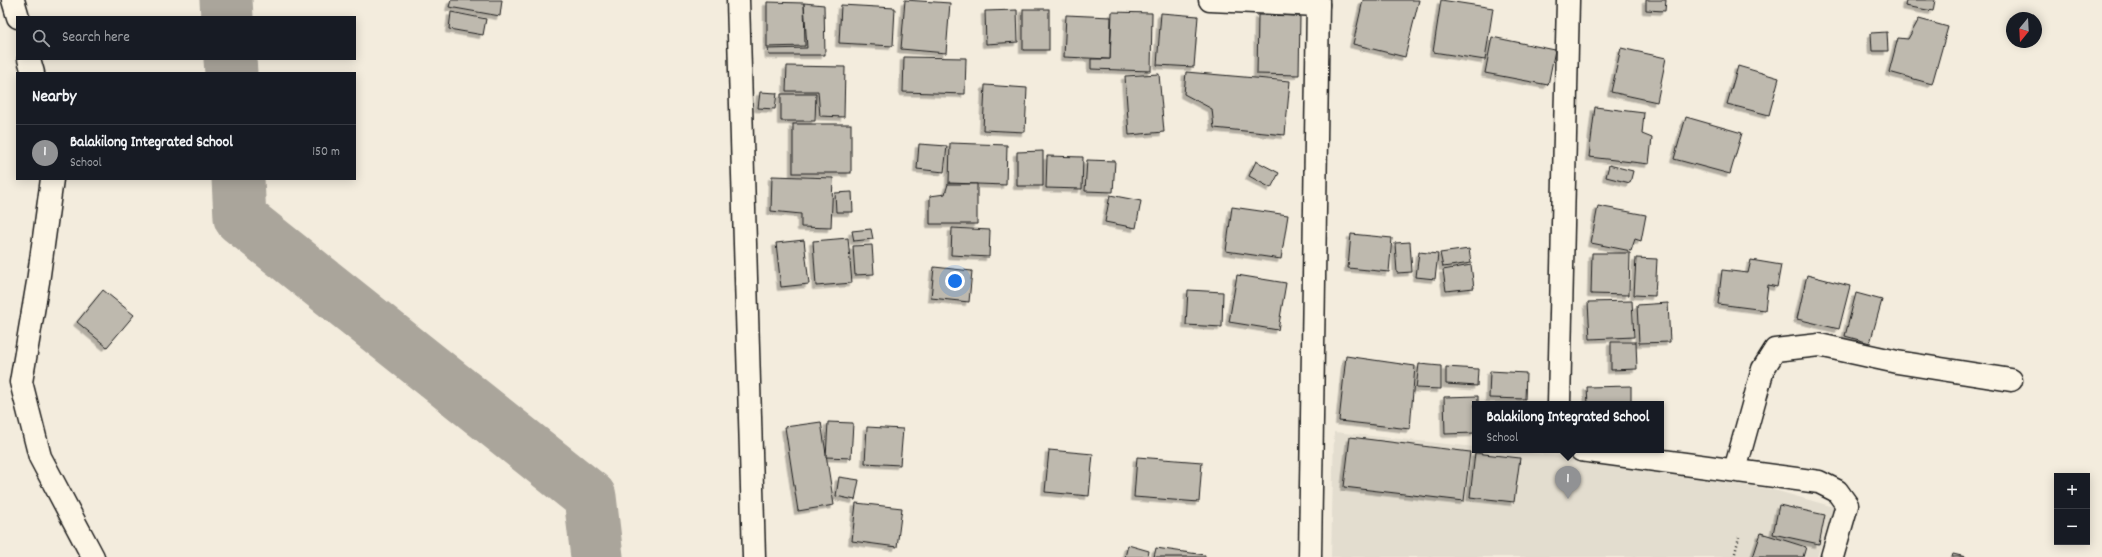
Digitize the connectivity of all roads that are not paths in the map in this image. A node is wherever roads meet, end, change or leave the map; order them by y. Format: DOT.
graph roads {
  1 [pos="13,0"];
  2 [pos="738,0"];
  3 [pos="1210,0"];
  4 [pos="1568,0"];
  5 [pos="1318,2"];
  6 [pos="18,16"];
  7 [pos="29,60"];
  8 [pos="33,72"];
  9 [pos="52,180"];
  10 [pos="2011,380"];
  11 [pos="1559,401"];
  12 [pos="1604,453"];
  13 [pos="1735,470"];
  14 [pos="93,557"];
  15 [pos="754,557"];
  16 [pos="1310,557"];
  17 [pos="1832,557"];
  1 -- 6 [label="street"];
  2 -- 15 [label="street"];
  3 -- 5 [label="street"];
  4 -- 11 [label="street"];
  5 -- 16 [label="street"];
  7 -- 8 [label="street"];
  9 -- 14 [label="street"];
  10 -- 13 [label="street"];
  12 -- 13 [label="street"];
  13 -- 17 [label="street"];
}
